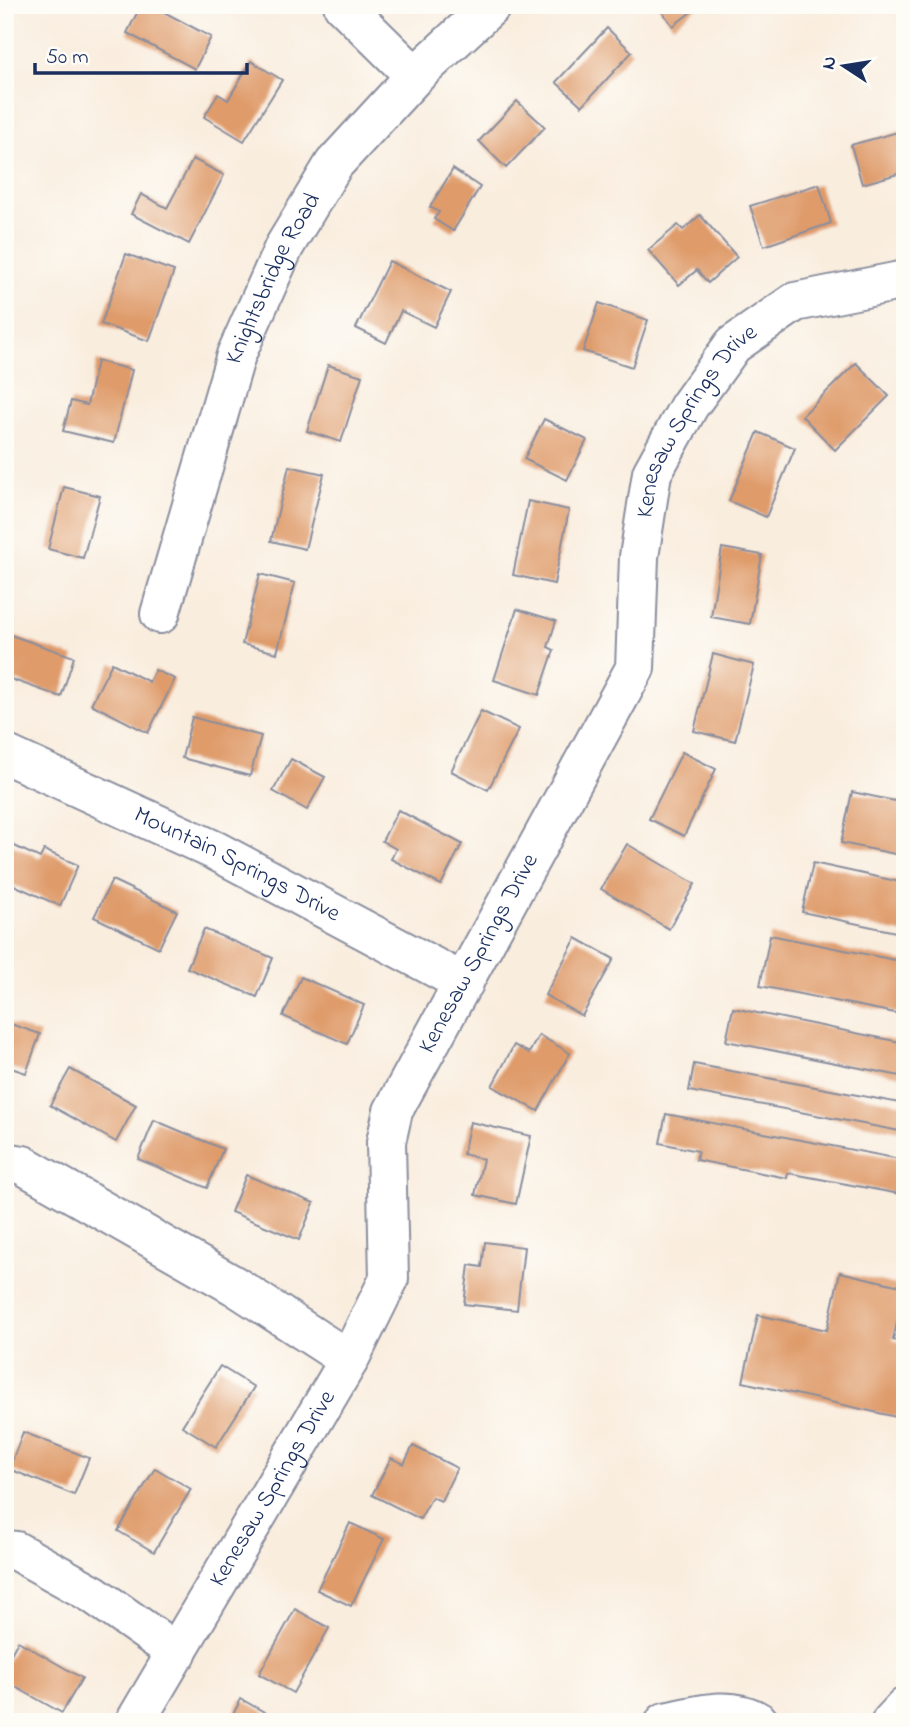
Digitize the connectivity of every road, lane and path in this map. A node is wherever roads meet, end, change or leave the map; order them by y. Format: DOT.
graph roads {
  1 [pos="343,5"];
  2 [pos="492,5"];
  3 [pos="415,76"];
  4 [pos="905,280"];
  5 [pos="160,614"];
  6 [pos="5,754"];
  7 [pos="464,983"];
  8 [pos="5,1162"];
  9 [pos="349,1360"];
  10 [pos="5,1550"];
  11 [pos="177,1653"];
  12 [pos="905,1707"];
  13 [pos="135,1722"];
  14 [pos="665,1722"];
  15 [pos="759,1722"];
  16 [pos="891,1722"];
  1 -- 3 [label="street"];
  2 -- 3 [label="street, Knightsbridge Road"];
  3 -- 5 [label="street, Knightsbridge Road"];
  4 -- 7 [label="street, Kenesaw Springs Drive"];
  6 -- 7 [label="street, Mountain Springs Drive"];
  7 -- 9 [label="street, Kenesaw Springs Drive"];
  8 -- 9 [label="street"];
  9 -- 11 [label="street, Kenesaw Springs Drive"];
  10 -- 11 [label="street"];
  11 -- 13 [label="street, Kenesaw Springs Drive"];
  12 -- 16 [label="street"];
  14 -- 15 [label="street"];
}
